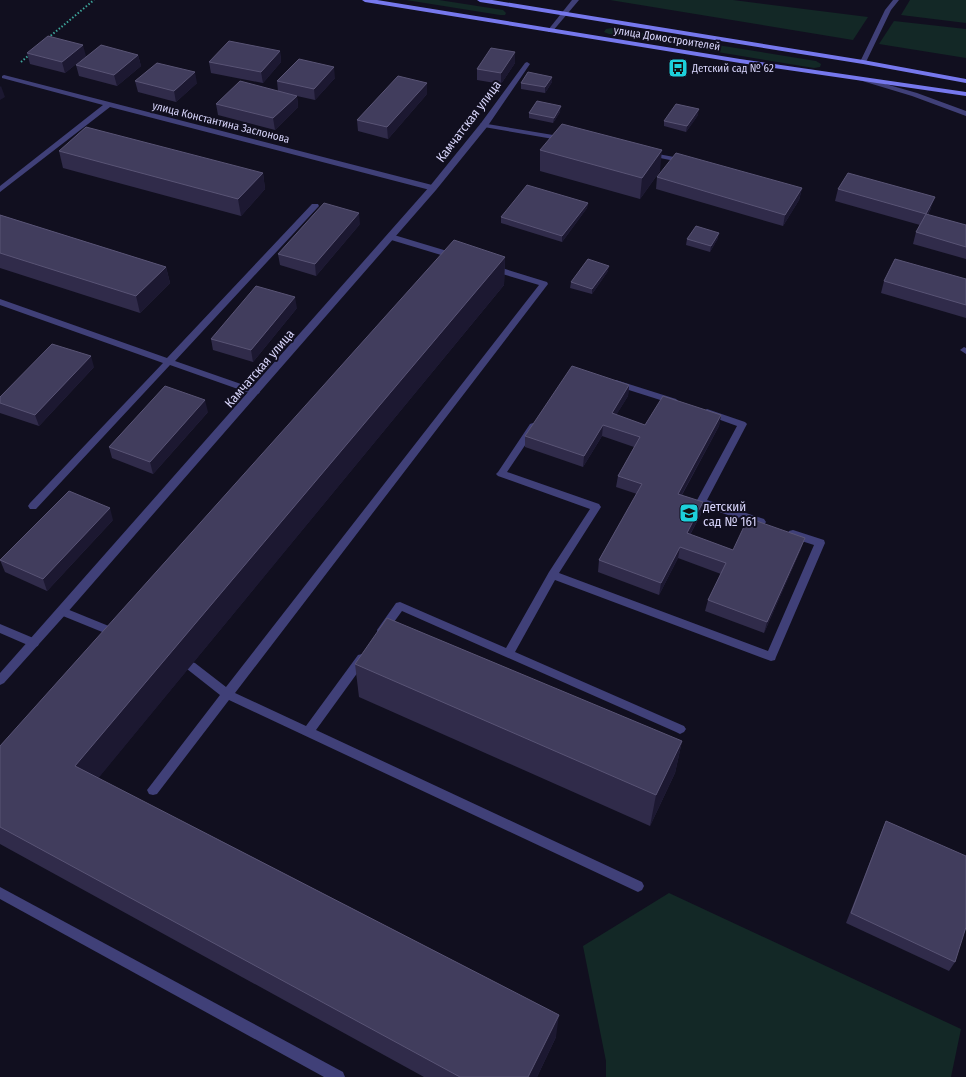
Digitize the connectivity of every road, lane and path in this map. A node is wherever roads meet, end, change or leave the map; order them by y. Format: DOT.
graph roads {
  1 [pos="94,0"];
  2 [pos="365,0"];
  3 [pos="480,0"];
  4 [pos="576,0"];
  5 [pos="896,0"];
  6 [pos="564,13"];
  7 [pos="550,31"];
  8 [pos="46,40"];
  9 [pos="34,51"];
  10 [pos="863,62"];
  11 [pos="527,64"];
  12 [pos="4,77"];
  13 [pos="861,79"];
  14 [pos="966,81"];
  15 [pos="966,94"];
  16 [pos="109,104"];
  17 [pos="966,114"];
  18 [pos="484,125"];
  19 [pos="576,141"];
  20 [pos="645,153"];
  21 [pos="691,162"];
  22 [pos="433,188"];
  23 [pos="0,190"];
  24 [pos="315,206"];
  25 [pos="391,237"];
  26 [pos="464,260"];
  27 [pos="486,266"];
  28 [pos="0,302"];
  29 [pos="169,362"];
  30 [pos="609,380"];
  31 [pos="255,392"];
  32 [pos="683,404"];
  33 [pos="698,409"];
  34 [pos="536,421"];
  35 [pos="33,506"];
  36 [pos="768,525"];
  37 [pos="783,530"];
  38 [pos="553,575"];
  39 [pos="62,611"];
  40 [pos="0,628"];
  41 [pos="377,637"];
  42 [pos="130,639"];
  43 [pos="34,643"];
  44 [pos="368,650"];
  45 [pos="508,654"];
  46 [pos="191,666"];
  47 [pos="0,680"];
  48 [pos="227,694"];
  49 [pos="680,729"];
  50 [pos="308,732"];
  51 [pos="153,790"];
  52 [pos="638,886"];
  53 [pos="0,893"];
  54 [pos="338,1077"];
  1 -- 8 [label="path"];
  2 -- 7 [label="main road, улица Домостроителей"];
  3 -- 6 [label="main road, улица Домостроителей"];
  4 -- 6 [label="street"];
  5 -- 10 [label="street"];
  6 -- 7 [label="street"];
  6 -- 10 [label="main road, улица Домостроителей"];
  7 -- 13 [label="main road, улица Домостроителей"];
  9 -- 12 [label="path"];
  10 -- 14 [label="main road, улица Домостроителей"];
  11 -- 18 [label="street, Камчатская улица"];
  12 -- 16 [label="street, улица Константина Заслонова"];
  13 -- 15 [label="main road, улица Домостроителей"];
  13 -- 17 [label="street"];
  16 -- 22 [label="street, улица Константина Заслонова"];
  16 -- 23 [label="street"];
  18 -- 19 [label="street"];
  18 -- 22 [label="street, Камчатская улица"];
  20 -- 21 [label="street"];
  22 -- 25 [label="street, Камчатская улица"];
  24 -- 29 [label="street"];
  25 -- 26 [label="street"];
  25 -- 31 [label="street, Камчатская улица"];
  27 -- 48 [label="street"];
  28 -- 29 [label="street"];
  29 -- 31 [label="street"];
  29 -- 35 [label="street"];
  30 -- 32 [label="street"];
  31 -- 39 [label="street, Камчатская улица"];
  33 -- 36 [label="street"];
  34 -- 38 [label="street"];
  37 -- 38 [label="street"];
  38 -- 45 [label="street"];
  39 -- 42 [label="street"];
  39 -- 43 [label="street, Камчатская улица"];
  40 -- 43 [label="street"];
  41 -- 45 [label="street"];
  43 -- 47 [label="street, Камчатская улица"];
  44 -- 50 [label="street"];
  45 -- 49 [label="street"];
  46 -- 48 [label="street"];
  48 -- 50 [label="street"];
  48 -- 51 [label="street"];
  50 -- 52 [label="street"];
  53 -- 54 [label="street"];
}
